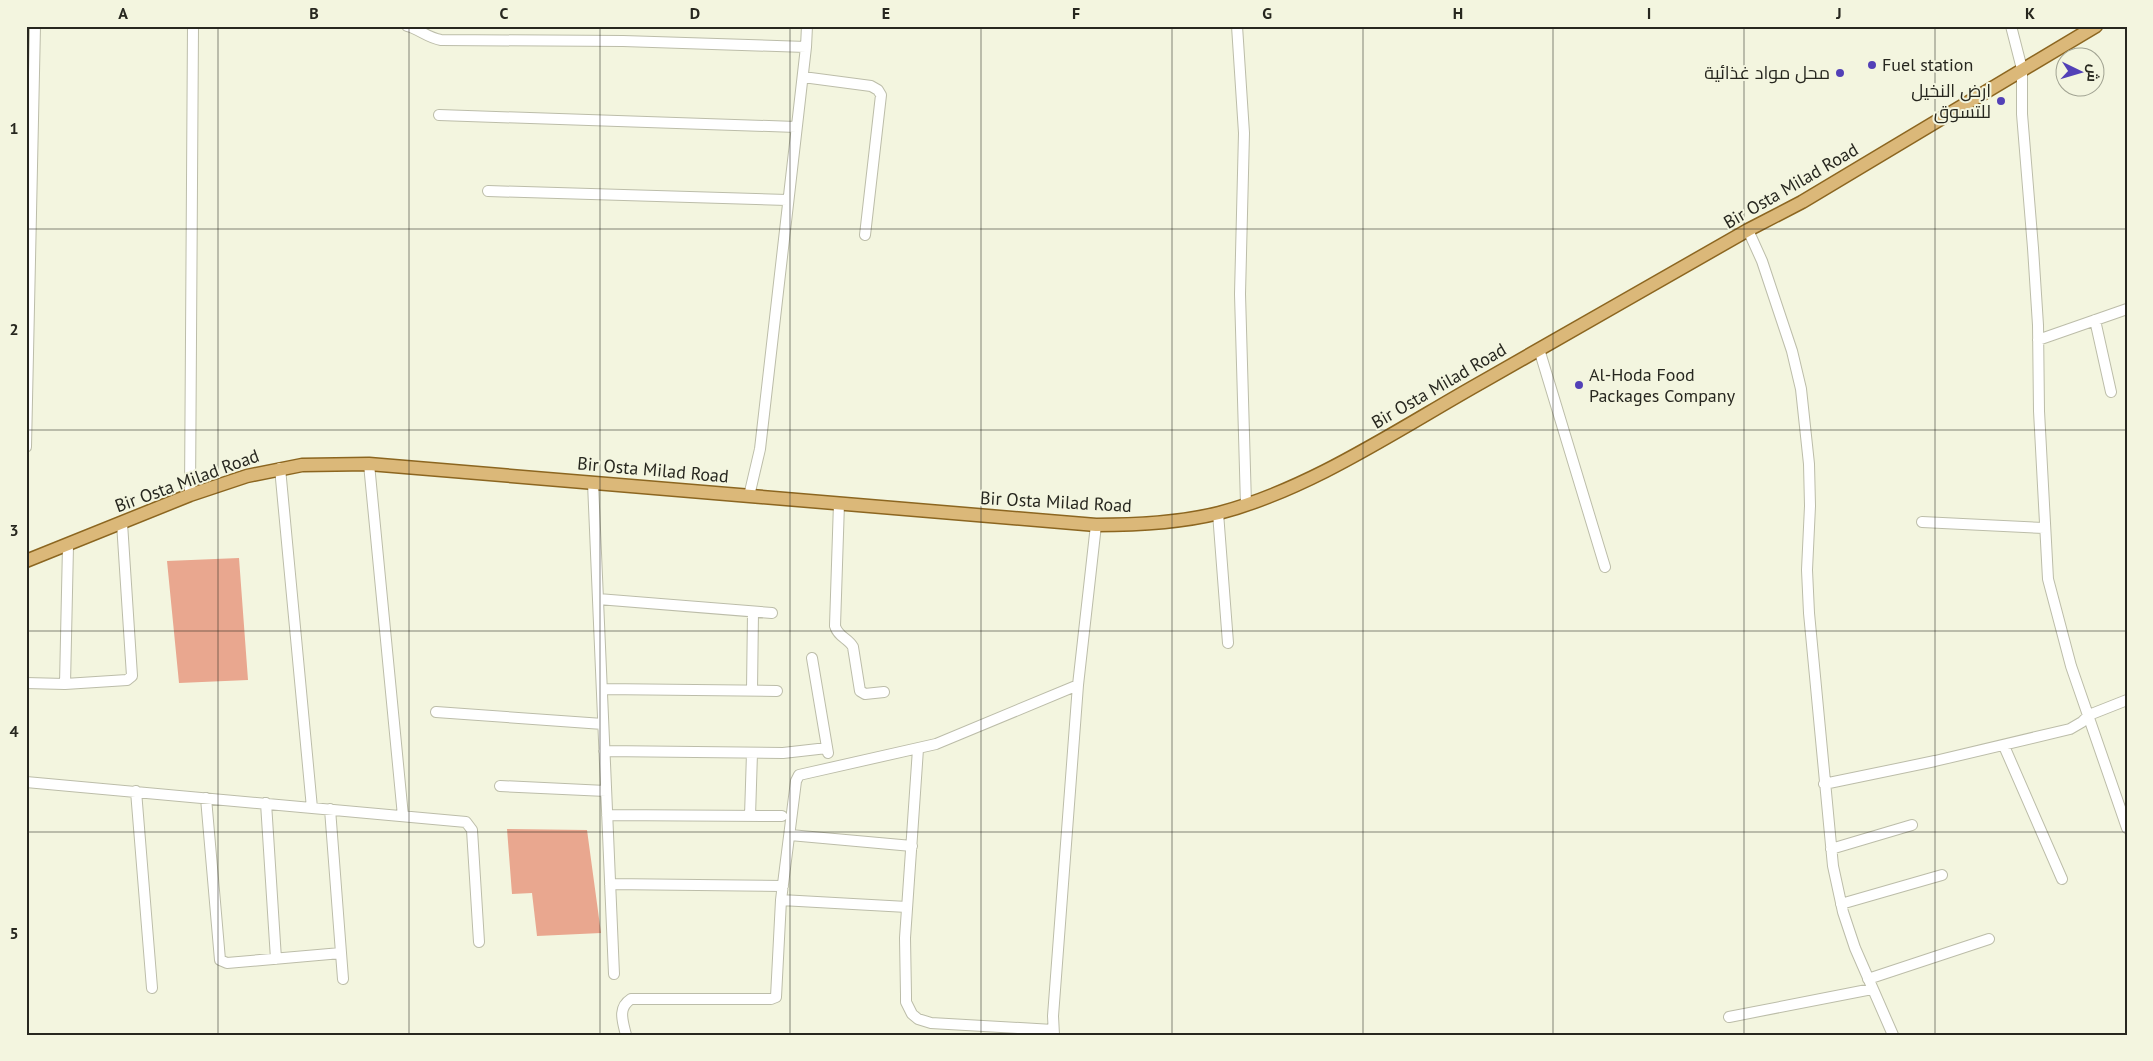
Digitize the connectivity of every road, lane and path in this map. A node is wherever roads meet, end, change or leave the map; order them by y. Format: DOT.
graph roads {
  1 [pos="35,26"];
  2 [pos="193,26"];
  3 [pos="407,26"];
  4 [pos="807,26"];
  5 [pos="1237,26"];
  6 [pos="2011,26"];
  7 [pos="2096,26"];
  8 [pos="806,47"];
  9 [pos="2022,69"];
  10 [pos="803,77"];
  11 [pos="439,115"];
  12 [pos="796,127"];
  13 [pos="488,191"];
  14 [pos="787,200"];
  15 [pos="1748,230"];
  16 [pos="864,235"];
  17 [pos="2127,309"];
  18 [pos="2095,320"];
  19 [pos="2038,340"];
  20 [pos="1539,349"];
  21 [pos="2111,392"];
  22 [pos="26,447"];
  23 [pos="369,464"];
  24 [pos="280,468"];
  25 [pos="593,483"];
  26 [pos="190,495"];
  27 [pos="748,496"];
  28 [pos="839,503"];
  29 [pos="1246,504"];
  30 [pos="1218,513"];
  31 [pos="1922,522"];
  32 [pos="122,523"];
  33 [pos="1096,525"];
  34 [pos="2044,528"];
  35 [pos="68,546"];
  36 [pos="26,561"];
  37 [pos="1605,567"];
  38 [pos="598,599"];
  39 [pos="753,612"];
  40 [pos="772,613"];
  41 [pos="1228,642"];
  42 [pos="812,658"];
  43 [pos="26,683"];
  44 [pos="65,684"];
  45 [pos="1078,685"];
  46 [pos="602,689"];
  47 [pos="752,690"];
  48 [pos="777,691"];
  49 [pos="884,692"];
  50 [pos="2127,700"];
  51 [pos="436,712"];
  52 [pos="2089,715"];
  53 [pos="603,724"];
  54 [pos="2004,746"];
  55 [pos="918,749"];
  56 [pos="604,751"];
  57 [pos="752,753"];
  58 [pos="26,782"];
  59 [pos="1824,784"];
  60 [pos="500,786"];
  61 [pos="606,790"];
  62 [pos="136,791"];
  63 [pos="206,798"];
  64 [pos="266,803"];
  65 [pos="312,808"];
  66 [pos="330,809"];
  67 [pos="607,815"];
  68 [pos="403,816"];
  69 [pos="750,816"];
  70 [pos="782,816"];
  71 [pos="1912,825"];
  72 [pos="2127,828"];
  73 [pos="790,835"];
  74 [pos="912,846"];
  75 [pos="1831,849"];
  76 [pos="1942,875"];
  77 [pos="2062,879"];
  78 [pos="610,884"];
  79 [pos="783,886"];
  80 [pos="781,900"];
  81 [pos="1841,904"];
  82 [pos="907,907"];
  83 [pos="1989,940"];
  84 [pos="479,942"];
  85 [pos="341,953"];
  86 [pos="276,959"];
  87 [pos="614,974"];
  88 [pos="343,979"];
  89 [pos="1870,984"];
  90 [pos="152,988"];
  91 [pos="1730,1017"];
  92 [pos="1053,1032"];
  93 [pos="626,1035"];
  94 [pos="1893,1035"];
  1 -- 22 [label="street"];
  2 -- 26 [label="street"];
  3 -- 8 [label="street"];
  4 -- 8 [label="street"];
  5 -- 29 [label="street"];
  6 -- 9 [label="street"];
  7 -- 9 [label="main road, Bir Osta Milad Road"];
  8 -- 10 [label="street"];
  9 -- 15 [label="main road, Bir Osta Milad Road"];
  9 -- 19 [label="street"];
  10 -- 12 [label="street"];
  10 -- 16 [label="street"];
  11 -- 12 [label="street"];
  12 -- 14 [label="street"];
  13 -- 14 [label="street"];
  14 -- 27 [label="street"];
  15 -- 20 [label="main road, Bir Osta Milad Road"];
  15 -- 59 [label="street"];
  17 -- 18 [label="street"];
  18 -- 19 [label="street"];
  18 -- 21 [label="street"];
  19 -- 34 [label="street"];
  20 -- 29 [label="main road, Bir Osta Milad Road"];
  20 -- 37 [label="street"];
  23 -- 24 [label="main road, Bir Osta Milad Road"];
  23 -- 25 [label="main road, Bir Osta Milad Road"];
  23 -- 68 [label="street"];
  24 -- 26 [label="main road, Bir Osta Milad Road"];
  24 -- 65 [label="street"];
  25 -- 27 [label="main road, Bir Osta Milad Road"];
  25 -- 38 [label="street"];
  26 -- 32 [label="main road, Bir Osta Milad Road"];
  27 -- 28 [label="main road, Bir Osta Milad Road"];
  28 -- 33 [label="main road, Bir Osta Milad Road"];
  28 -- 49 [label="street"];
  29 -- 30 [label="main road, Bir Osta Milad Road"];
  30 -- 33 [label="main road, Bir Osta Milad Road"];
  30 -- 41 [label="street"];
  31 -- 34 [label="street"];
  32 -- 35 [label="main road, Bir Osta Milad Road"];
  32 -- 44 [label="street"];
  33 -- 45 [label="street"];
  34 -- 52 [label="street"];
  35 -- 36 [label="main road, Bir Osta Milad Road"];
  35 -- 44 [label="street"];
  38 -- 39 [label="street"];
  38 -- 46 [label="street"];
  39 -- 40 [label="street"];
  39 -- 47 [label="street"];
  42 -- 57 [label="street"];
  43 -- 44 [label="street"];
  45 -- 55 [label="street"];
  45 -- 92 [label="street"];
  46 -- 47 [label="street"];
  46 -- 53 [label="street"];
  47 -- 48 [label="street"];
  50 -- 52 [label="street"];
  51 -- 53 [label="street"];
  52 -- 54 [label="street"];
  52 -- 72 [label="street"];
  53 -- 56 [label="street"];
  54 -- 59 [label="street"];
  54 -- 77 [label="street"];
  55 -- 73 [label="street"];
  55 -- 74 [label="street"];
  56 -- 57 [label="street"];
  56 -- 61 [label="street"];
  57 -- 69 [label="street"];
  58 -- 62 [label="street"];
  59 -- 75 [label="street"];
  60 -- 61 [label="street"];
  61 -- 67 [label="street"];
  62 -- 63 [label="street"];
  62 -- 90 [label="street"];
  63 -- 64 [label="street"];
  63 -- 86 [label="street"];
  64 -- 65 [label="street"];
  64 -- 86 [label="street"];
  65 -- 66 [label="street"];
  66 -- 68 [label="street"];
  66 -- 85 [label="street"];
  67 -- 69 [label="street"];
  67 -- 78 [label="street"];
  68 -- 84 [label="street"];
  69 -- 70 [label="street"];
  71 -- 75 [label="street"];
  73 -- 74 [label="street"];
  73 -- 79 [label="street"];
  74 -- 82 [label="street"];
  75 -- 81 [label="street"];
  76 -- 81 [label="street"];
  78 -- 79 [label="street"];
  78 -- 87 [label="street"];
  79 -- 80 [label="street"];
  80 -- 82 [label="street"];
  80 -- 93 [label="street"];
  81 -- 89 [label="street"];
  82 -- 92 [label="street"];
  83 -- 89 [label="street"];
  85 -- 86 [label="street"];
  85 -- 88 [label="street"];
  89 -- 91 [label="street"];
  89 -- 94 [label="street"];
}
